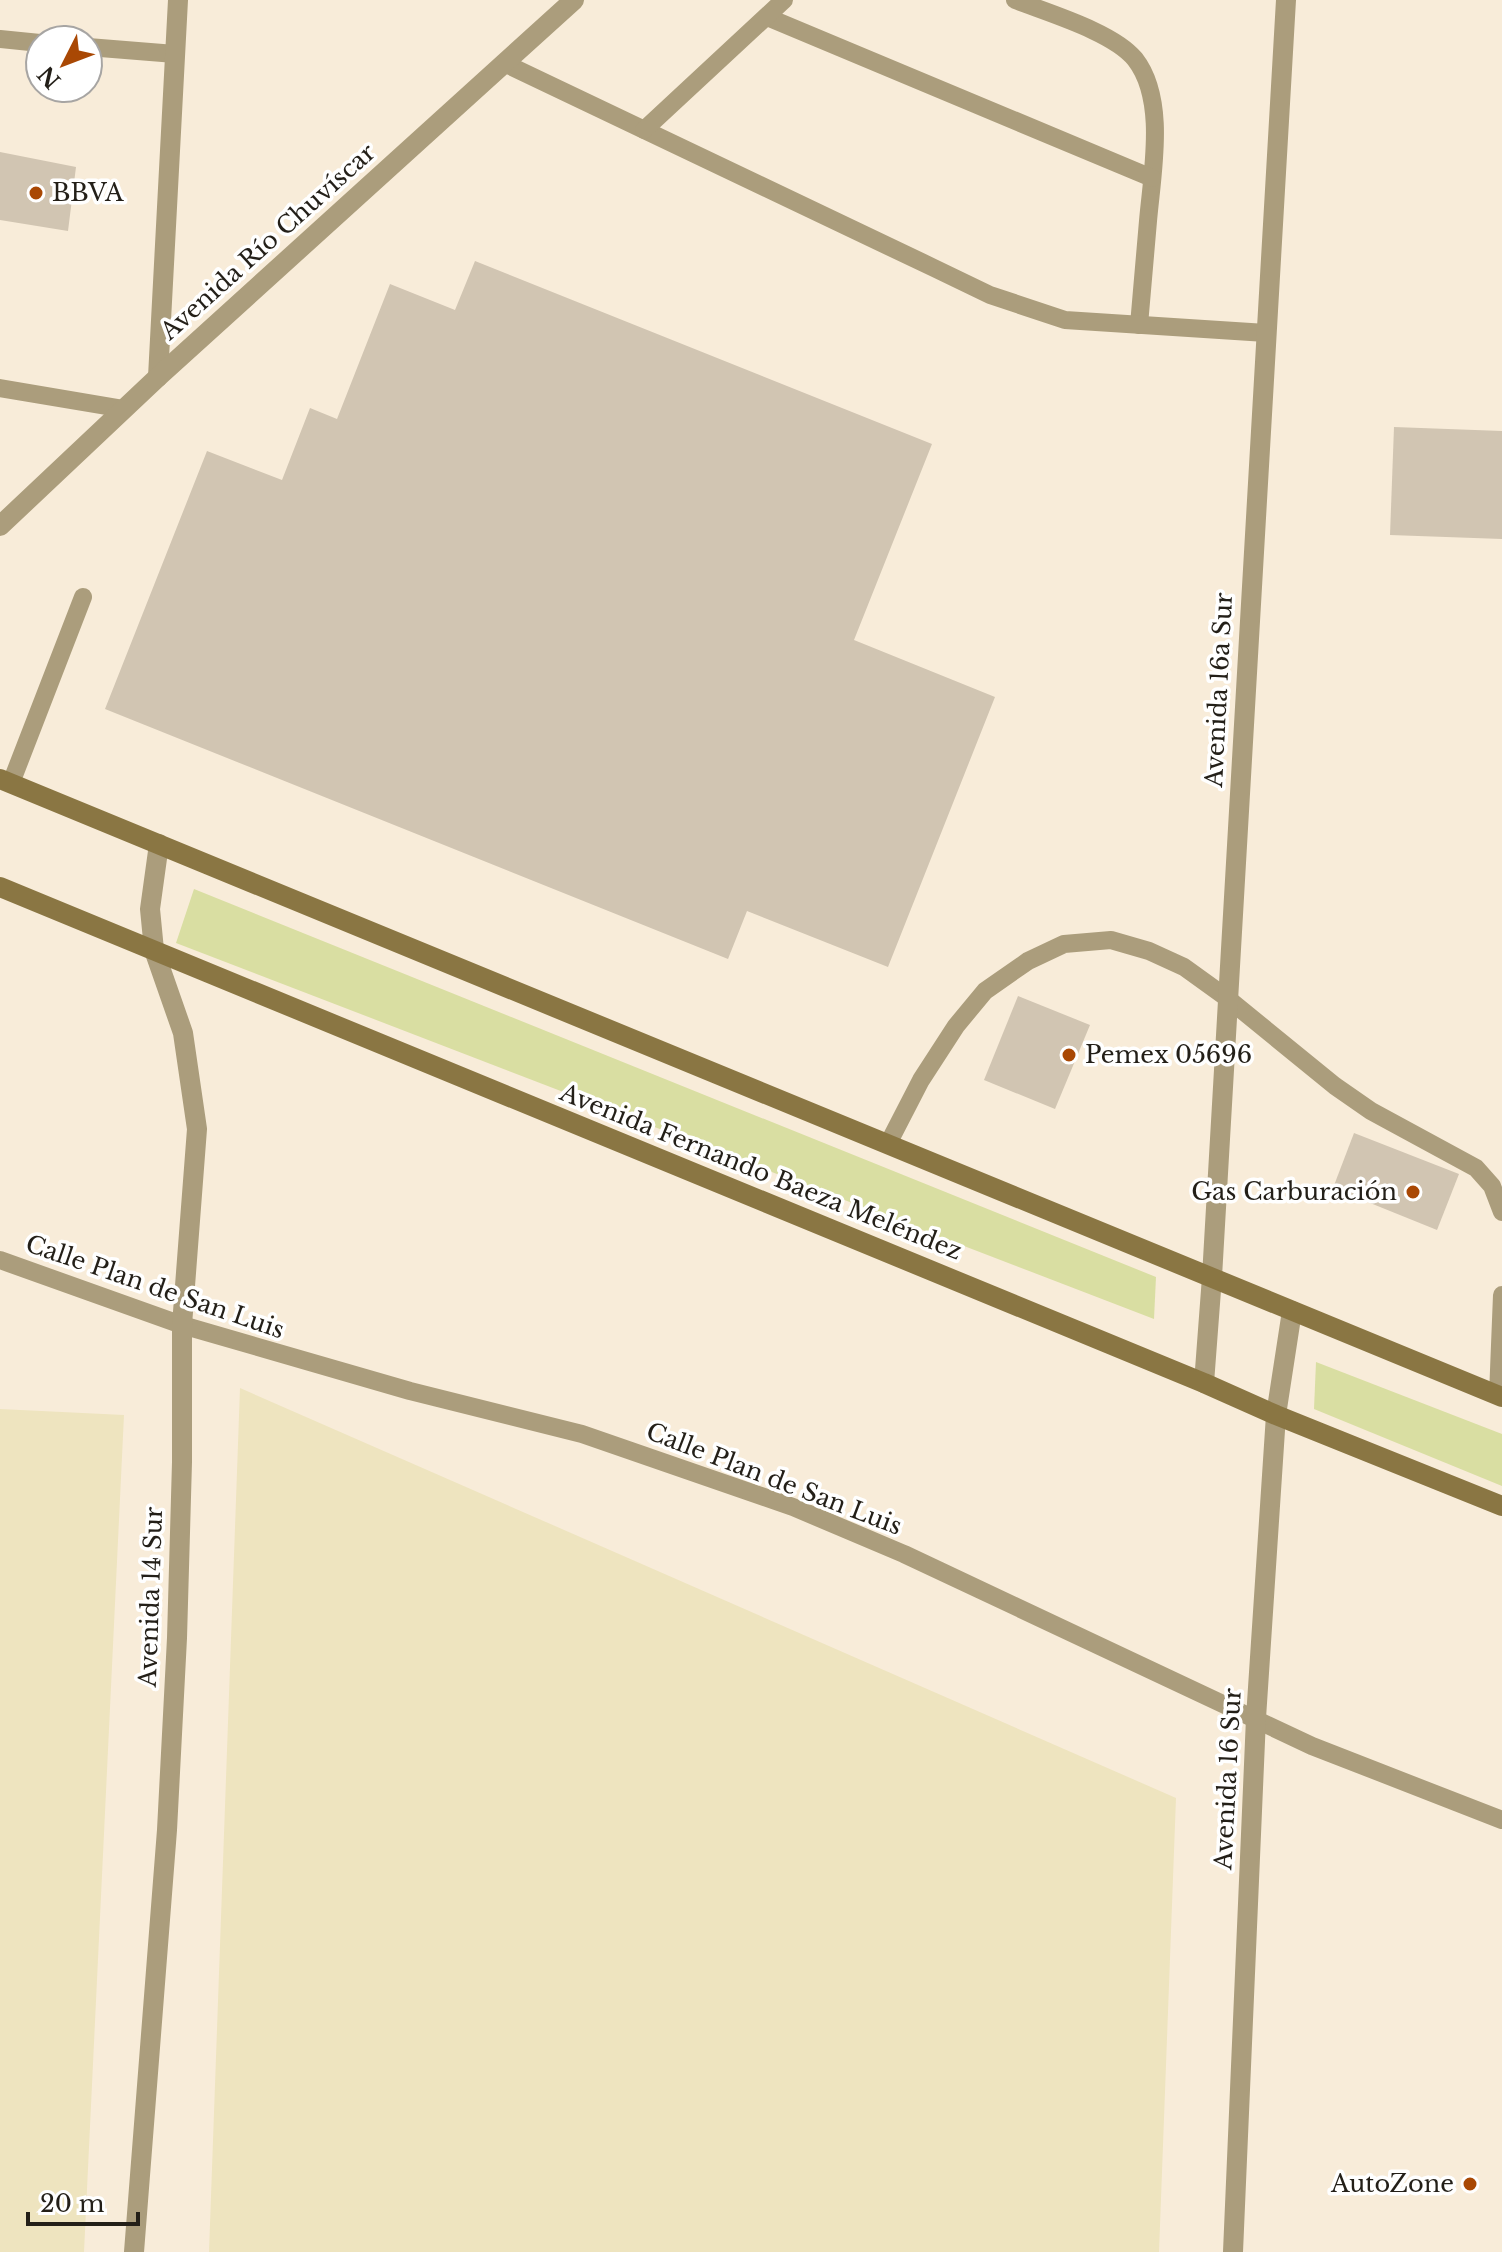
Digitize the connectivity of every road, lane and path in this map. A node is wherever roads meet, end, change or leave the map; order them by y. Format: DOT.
graph roads {
  1 [pos="178,0"];
  2 [pos="574,0"];
  3 [pos="784,0"];
  4 [pos="1015,0"];
  5 [pos="1286,0"];
  6 [pos="767,17"];
  7 [pos="0,39"];
  8 [pos="24,41"];
  9 [pos="104,48"];
  10 [pos="175,54"];
  11 [pos="504,63"];
  12 [pos="644,130"];
  13 [pos="1152,178"];
  14 [pos="1139,325"];
  15 [pos="1266,333"];
  16 [pos="158,377"];
  17 [pos="0,388"];
  18 [pos="124,409"];
  19 [pos="0,526"];
  20 [pos="83,597"];
  21 [pos="5,781"];
  22 [pos="159,844"];
  23 [pos="0,887"];
  24 [pos="154,950"];
  25 [pos="1227,998"];
  26 [pos="888,1144"];
  27 [pos="1502,1212"];
  28 [pos="0,1260"];
  29 [pos="1212,1277"];
  30 [pos="1502,1295"];
  31 [pos="1292,1311"];
  32 [pos="182,1325"];
  33 [pos="1204,1383"];
  34 [pos="1500,1396"];
  35 [pos="1276,1415"];
  36 [pos="1502,1506"];
  37 [pos="1256,1718"];
  38 [pos="1502,1820"];
  39 [pos="134,2252"];
  40 [pos="1233,2252"];
  1 -- 10 [label="street"];
  2 -- 11 [label="street, Avenida Río Chuvíscar"];
  3 -- 6 [label="lane"];
  4 -- 13 [label="lane"];
  5 -- 15 [label="street, Avenida 16a Sur"];
  6 -- 12 [label="lane"];
  6 -- 13 [label="lane"];
  7 -- 8 [label="lane"];
  9 -- 10 [label="lane"];
  10 -- 16 [label="street"];
  11 -- 12 [label="lane"];
  11 -- 16 [label="street, Avenida Río Chuvíscar"];
  12 -- 14 [label="lane"];
  13 -- 14 [label="lane"];
  14 -- 15 [label="lane"];
  15 -- 25 [label="street, Avenida 16a Sur"];
  16 -- 18 [label="street, Avenida Río Chuvíscar"];
  17 -- 18 [label="lane"];
  18 -- 19 [label="street, Avenida Río Chuvíscar"];
  20 -- 21 [label="lane"];
  21 -- 22 [label="main road"];
  22 -- 24 [label="street, Avenida 14 Sur"];
  22 -- 26 [label="main road"];
  23 -- 24 [label="main road, Avenida Fernando Baeza Meléndez"];
  24 -- 32 [label="street, Avenida 14 Sur"];
  24 -- 33 [label="main road, Avenida Fernando Baeza Meléndez"];
  25 -- 26 [label="lane"];
  25 -- 27 [label="lane"];
  25 -- 29 [label="street, Avenida 16a Sur"];
  26 -- 29 [label="main road"];
  28 -- 32 [label="lane, Calle Plan de San Luis"];
  29 -- 31 [label="main road"];
  29 -- 33 [label="street, Avenida 16a Sur"];
  30 -- 34 [label="lane"];
  31 -- 34 [label="main road"];
  31 -- 35 [label="street, Avenida 16 Sur"];
  32 -- 37 [label="lane, Calle Plan de San Luis"];
  32 -- 39 [label="street, Avenida 14 Sur"];
  33 -- 35 [label="main road, Avenida Fernando Baeza Meléndez"];
  35 -- 36 [label="main road, Avenida Fernando Baeza Meléndez"];
  35 -- 37 [label="street, Avenida 16 Sur"];
  37 -- 38 [label="lane, Calle Plan de San Luis"];
  37 -- 40 [label="street, Avenida 16 Sur"];
}
